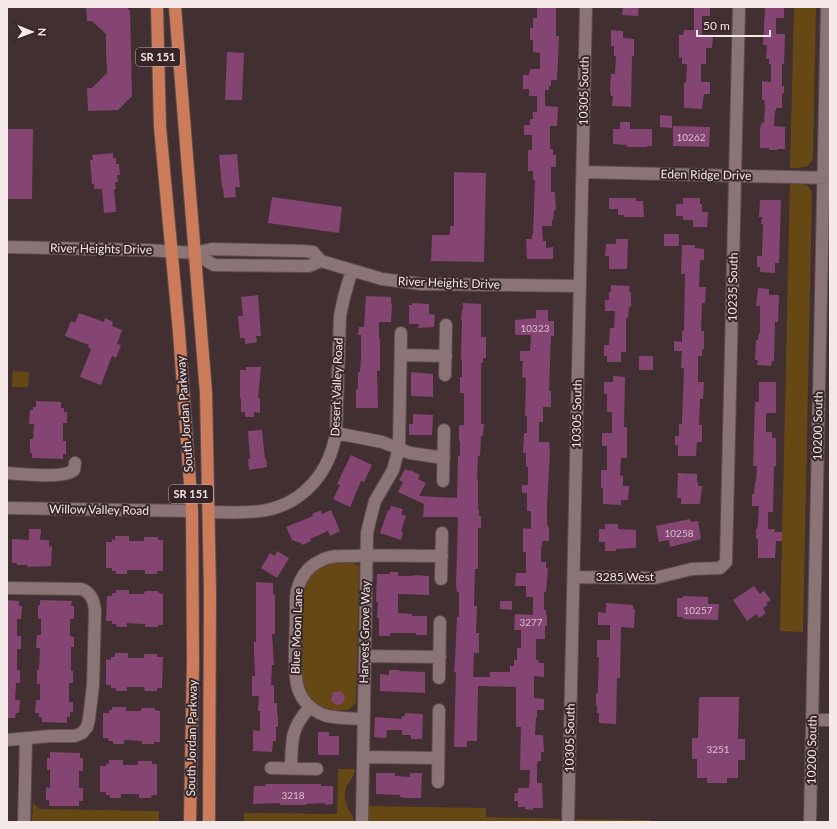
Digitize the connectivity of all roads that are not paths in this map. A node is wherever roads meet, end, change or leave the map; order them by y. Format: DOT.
graph roads {
  1 [pos="157,7"];
  2 [pos="175,7"];
  3 [pos="586,7"];
  4 [pos="739,7"];
  5 [pos="828,12"];
  6 [pos="583,172"];
  7 [pos="735,175"];
  8 [pos="827,178"];
  9 [pos="7,248"];
  10 [pos="171,252"];
  11 [pos="194,253"];
  12 [pos="352,270"];
  13 [pos="580,286"];
  14 [pos="446,325"];
  15 [pos="401,333"];
  16 [pos="401,355"];
  17 [pos="446,356"];
  18 [pos="445,375"];
  19 [pos="444,430"];
  20 [pos="336,433"];
  21 [pos="824,433"];
  22 [pos="399,448"];
  23 [pos="444,458"];
  24 [pos="75,463"];
  25 [pos="7,473"];
  26 [pos="443,481"];
  27 [pos="7,508"];
  28 [pos="192,511"];
  29 [pos="209,512"];
  30 [pos="442,534"];
  31 [pos="367,555"];
  32 [pos="442,556"];
  33 [pos="723,565"];
  34 [pos="574,577"];
  35 [pos="441,579"];
  36 [pos="7,588"];
  37 [pos="440,622"];
  38 [pos="365,656"];
  39 [pos="440,657"];
  40 [pos="440,678"];
  41 [pos="310,707"];
  42 [pos="439,710"];
  43 [pos="364,719"];
  44 [pos="812,720"];
  45 [pos="830,720"];
  46 [pos="26,739"];
  47 [pos="7,740"];
  48 [pos="363,757"];
  49 [pos="438,758"];
  50 [pos="271,768"];
  51 [pos="291,768"];
  52 [pos="317,769"];
  53 [pos="438,782"];
  54 [pos="24,822"];
  55 [pos="190,822"];
  56 [pos="209,822"];
  57 [pos="362,822"];
  58 [pos="568,822"];
  59 [pos="810,822"];
  1 -- 10 [label="main road, South Jordan Parkway / SR 151"];
  2 -- 11 [label="main road, South Jordan Parkway / SR 151"];
  3 -- 6 [label="street, 10305 South"];
  4 -- 7 [label="street, 10235 South"];
  5 -- 8 [label="street, 10200 South"];
  6 -- 7 [label="street, Eden Ridge Drive"];
  6 -- 13 [label="street, 10305 South"];
  7 -- 8 [label="street, Eden Ridge Drive"];
  7 -- 33 [label="street, 10235 South"];
  8 -- 21 [label="street, 10200 South"];
  9 -- 10 [label="street, River Heights Drive"];
  10 -- 11 [label="street, River Heights Drive"];
  10 -- 28 [label="main road, South Jordan Parkway / SR 151"];
  11 -- 12 [label="street, River Heights Drive"];
  11 -- 29 [label="main road, South Jordan Parkway / SR 151"];
  12 -- 13 [label="street, River Heights Drive"];
  12 -- 20 [label="street, Desert Valley Road"];
  13 -- 34 [label="street, 10305 South"];
  14 -- 17 [label="street"];
  15 -- 16 [label="street, Harvest Grove Way"];
  16 -- 17 [label="street"];
  16 -- 22 [label="street, Harvest Grove Way"];
  17 -- 18 [label="street"];
  19 -- 23 [label="street"];
  20 -- 22 [label="street"];
  20 -- 29 [label="street, Desert Valley Road"];
  21 -- 44 [label="street, 10200 South"];
  22 -- 23 [label="street"];
  22 -- 31 [label="street, Harvest Grove Way"];
  23 -- 26 [label="street"];
  24 -- 25 [label="street"];
  27 -- 28 [label="street, Willow Valley Road"];
  28 -- 55 [label="main road, South Jordan Parkway / SR 151"];
  29 -- 56 [label="main road, South Jordan Parkway / SR 151"];
  30 -- 32 [label="street"];
  31 -- 32 [label="street, Blue Moon Lane"];
  31 -- 38 [label="street, Harvest Grove Way"];
  31 -- 41 [label="street, Blue Moon Lane"];
  32 -- 35 [label="street"];
  33 -- 34 [label="street, 3285 West"];
  34 -- 58 [label="street, 10305 South"];
  36 -- 46 [label="street"];
  37 -- 39 [label="street"];
  38 -- 39 [label="street"];
  38 -- 43 [label="street, Harvest Grove Way"];
  39 -- 40 [label="street"];
  41 -- 43 [label="street"];
  41 -- 51 [label="street"];
  42 -- 49 [label="street"];
  43 -- 48 [label="street, Harvest Grove Way"];
  44 -- 45 [label="street"];
  44 -- 59 [label="street, 10200 South"];
  46 -- 47 [label="street"];
  46 -- 54 [label="street"];
  48 -- 49 [label="street"];
  48 -- 57 [label="street, Harvest Grove Way"];
  49 -- 53 [label="street"];
  50 -- 51 [label="street"];
  51 -- 52 [label="street"];
}
